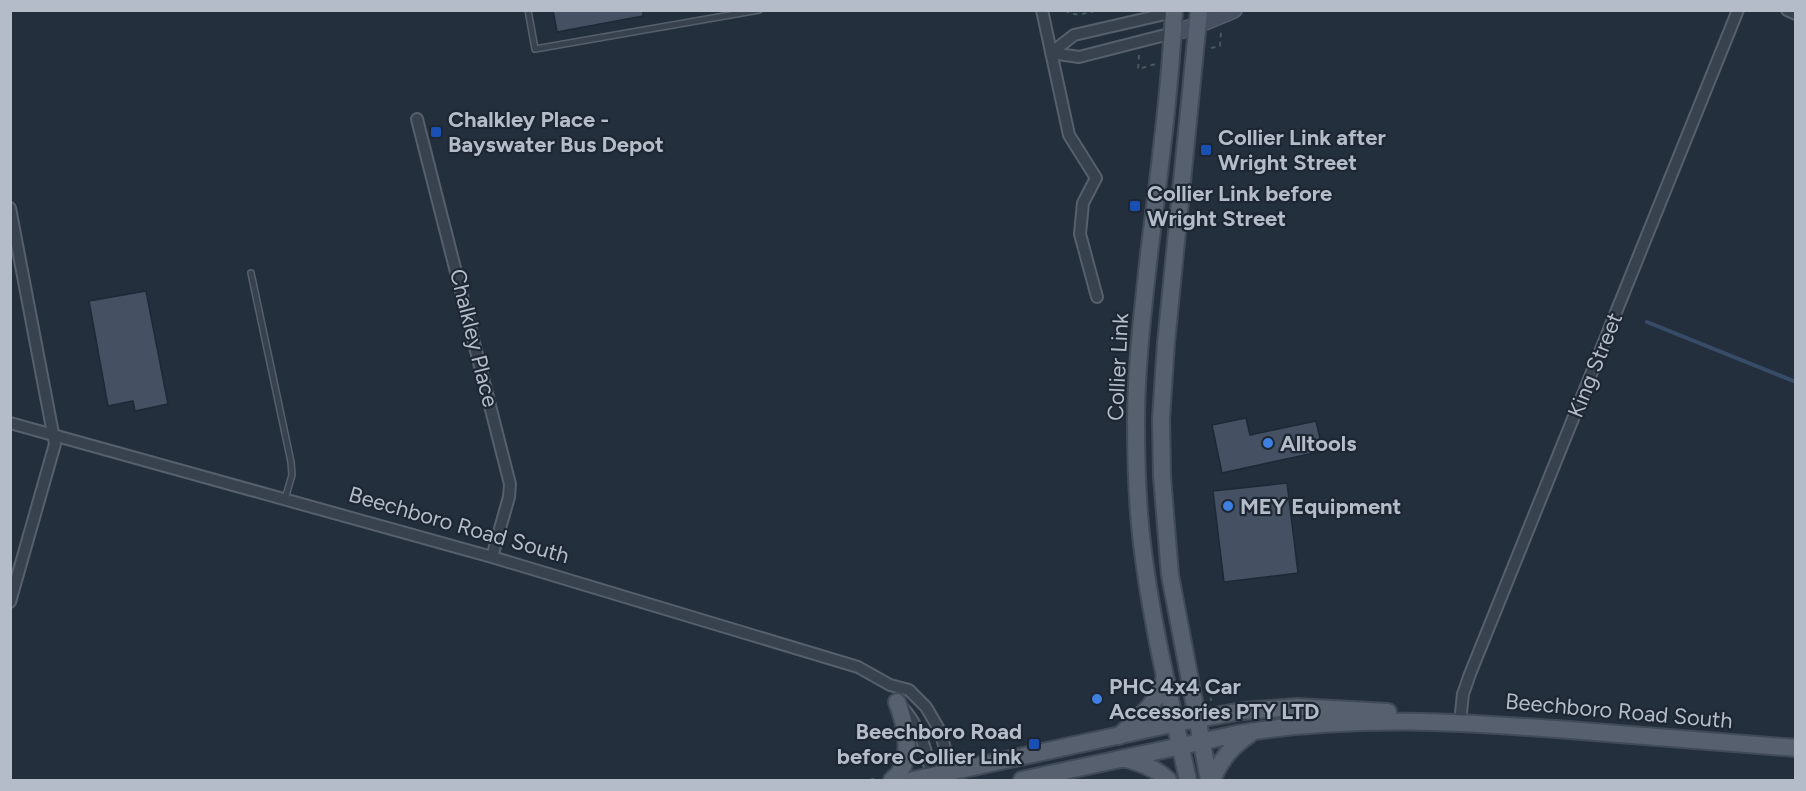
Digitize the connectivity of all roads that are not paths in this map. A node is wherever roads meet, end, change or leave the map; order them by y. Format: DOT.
graph roads {
  1 [pos="528,10"];
  2 [pos="759,10"];
  3 [pos="1042,10"];
  4 [pos="1234,10"];
  5 [pos="1738,10"];
  6 [pos="1787,10"];
  7 [pos="1175,11"];
  8 [pos="747,12"];
  9 [pos="1796,14"];
  10 [pos="1198,18"];
  11 [pos="1173,33"];
  12 [pos="1051,53"];
  13 [pos="417,119"];
  14 [pos="10,208"];
  15 [pos="251,273"];
  16 [pos="1097,297"];
  17 [pos="10,423"];
  18 [pos="54,434"];
  19 [pos="285,499"];
  20 [pos="492,557"];
  21 [pos="15,569"];
  22 [pos="10,602"];
  23 [pos="1165,676"];
  24 [pos="890,685"];
  25 [pos="897,702"];
  26 [pos="1197,719"];
  27 [pos="1439,721"];
  28 [pos="1460,722"];
  29 [pos="1176,723"];
  30 [pos="1256,730"];
  31 [pos="1118,736"];
  32 [pos="1202,741"];
  33 [pos="1180,746"];
  34 [pos="1796,748"];
  35 [pos="1124,758"];
  36 [pos="952,776"];
  37 [pos="933,778"];
  38 [pos="892,780"];
  39 [pos="913,780"];
  40 [pos="1022,780"];
  41 [pos="1168,780"];
  42 [pos="1188,780"];
  43 [pos="1211,780"];
  1 -- 8 [label="lane"];
  2 -- 8 [label="lane"];
  3 -- 12 [label="street"];
  4 -- 10 [label="street"];
  5 -- 28 [label="street, King Street"];
  6 -- 9 [label="street"];
  7 -- 11 [label="main road, Collier Link"];
  7 -- 12 [label="street"];
  10 -- 11 [label="street"];
  10 -- 26 [label="main road, Collier Link"];
  11 -- 12 [label="street"];
  11 -- 23 [label="main road, Collier Link"];
  12 -- 16 [label="street"];
  13 -- 20 [label="street, Chalkley Place"];
  14 -- 18 [label="street"];
  15 -- 19 [label="lane"];
  17 -- 18 [label="street, Beechboro Road South"];
  18 -- 19 [label="street, Beechboro Road South"];
  18 -- 21 [label="street"];
  19 -- 20 [label="street, Beechboro Road South"];
  20 -- 24 [label="street, Beechboro Road South"];
  21 -- 22 [label="street"];
  23 -- 29 [label="main road, Collier Link"];
  23 -- 31 [label="main road"];
  24 -- 25 [label="street"];
  24 -- 36 [label="street, Beechboro Road South"];
  25 -- 37 [label="street"];
  25 -- 38 [label="main road"];
  26 -- 27 [label="main road, Beechboro Road South"];
  26 -- 29 [label="main road, Beechboro Road South"];
  26 -- 32 [label="main road, Collier Link"];
  27 -- 28 [label="main road, Beechboro Road South"];
  27 -- 30 [label="main road, Beechboro Road South"];
  28 -- 34 [label="main road, Beechboro Road South"];
  29 -- 31 [label="main road, Beechboro Road South"];
  29 -- 33 [label="main road, Collier Link"];
  30 -- 32 [label="main road, Beechboro Road South"];
  30 -- 43 [label="main road"];
  31 -- 36 [label="main road, Beechboro Road South"];
  32 -- 33 [label="main road, Beechboro Road South"];
  32 -- 43 [label="main road, Collier Link"];
  33 -- 35 [label="main road, Beechboro Road South"];
  33 -- 42 [label="main road, Collier Link"];
  35 -- 40 [label="main road, Beechboro Road South"];
  35 -- 41 [label="main road"];
  36 -- 37 [label="main road, Beechboro Road South"];
  37 -- 39 [label="main road, Beechboro Road South"];
}
